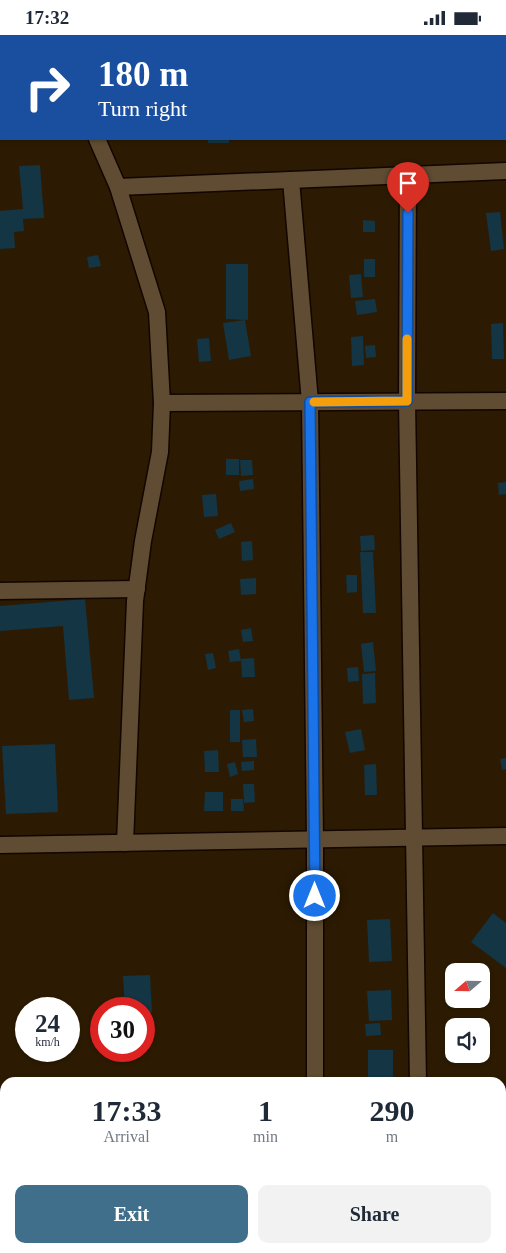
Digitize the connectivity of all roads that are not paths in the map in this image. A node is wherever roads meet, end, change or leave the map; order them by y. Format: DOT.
graph roads {
  1 [pos="97,140"];
  2 [pos="506,171"];
  3 [pos="408,175"];
  4 [pos="291,179"];
  5 [pos="118,187"];
  6 [pos="407,401"];
  7 [pos="506,401"];
  8 [pos="310,402"];
  9 [pos="162,403"];
  10 [pos="137,589"];
  11 [pos="0,591"];
  12 [pos="506,836"];
  13 [pos="414,838"];
  14 [pos="315,840"];
  15 [pos="125,843"];
  16 [pos="0,845"];
  17 [pos="315,1077"];
  18 [pos="418,1077"];
  1 -- 5 [label="street"];
  2 -- 3 [label="street"];
  3 -- 4 [label="street"];
  3 -- 6 [label="street"];
  4 -- 5 [label="street"];
  4 -- 8 [label="street"];
  5 -- 9 [label="street"];
  6 -- 7 [label="street"];
  6 -- 8 [label="street"];
  6 -- 13 [label="street"];
  8 -- 9 [label="street"];
  8 -- 14 [label="street"];
  9 -- 10 [label="street"];
  10 -- 11 [label="street"];
  10 -- 15 [label="street"];
  12 -- 13 [label="street"];
  13 -- 14 [label="street"];
  13 -- 18 [label="street"];
  14 -- 15 [label="street"];
  14 -- 17 [label="street"];
  15 -- 16 [label="street"];
}
